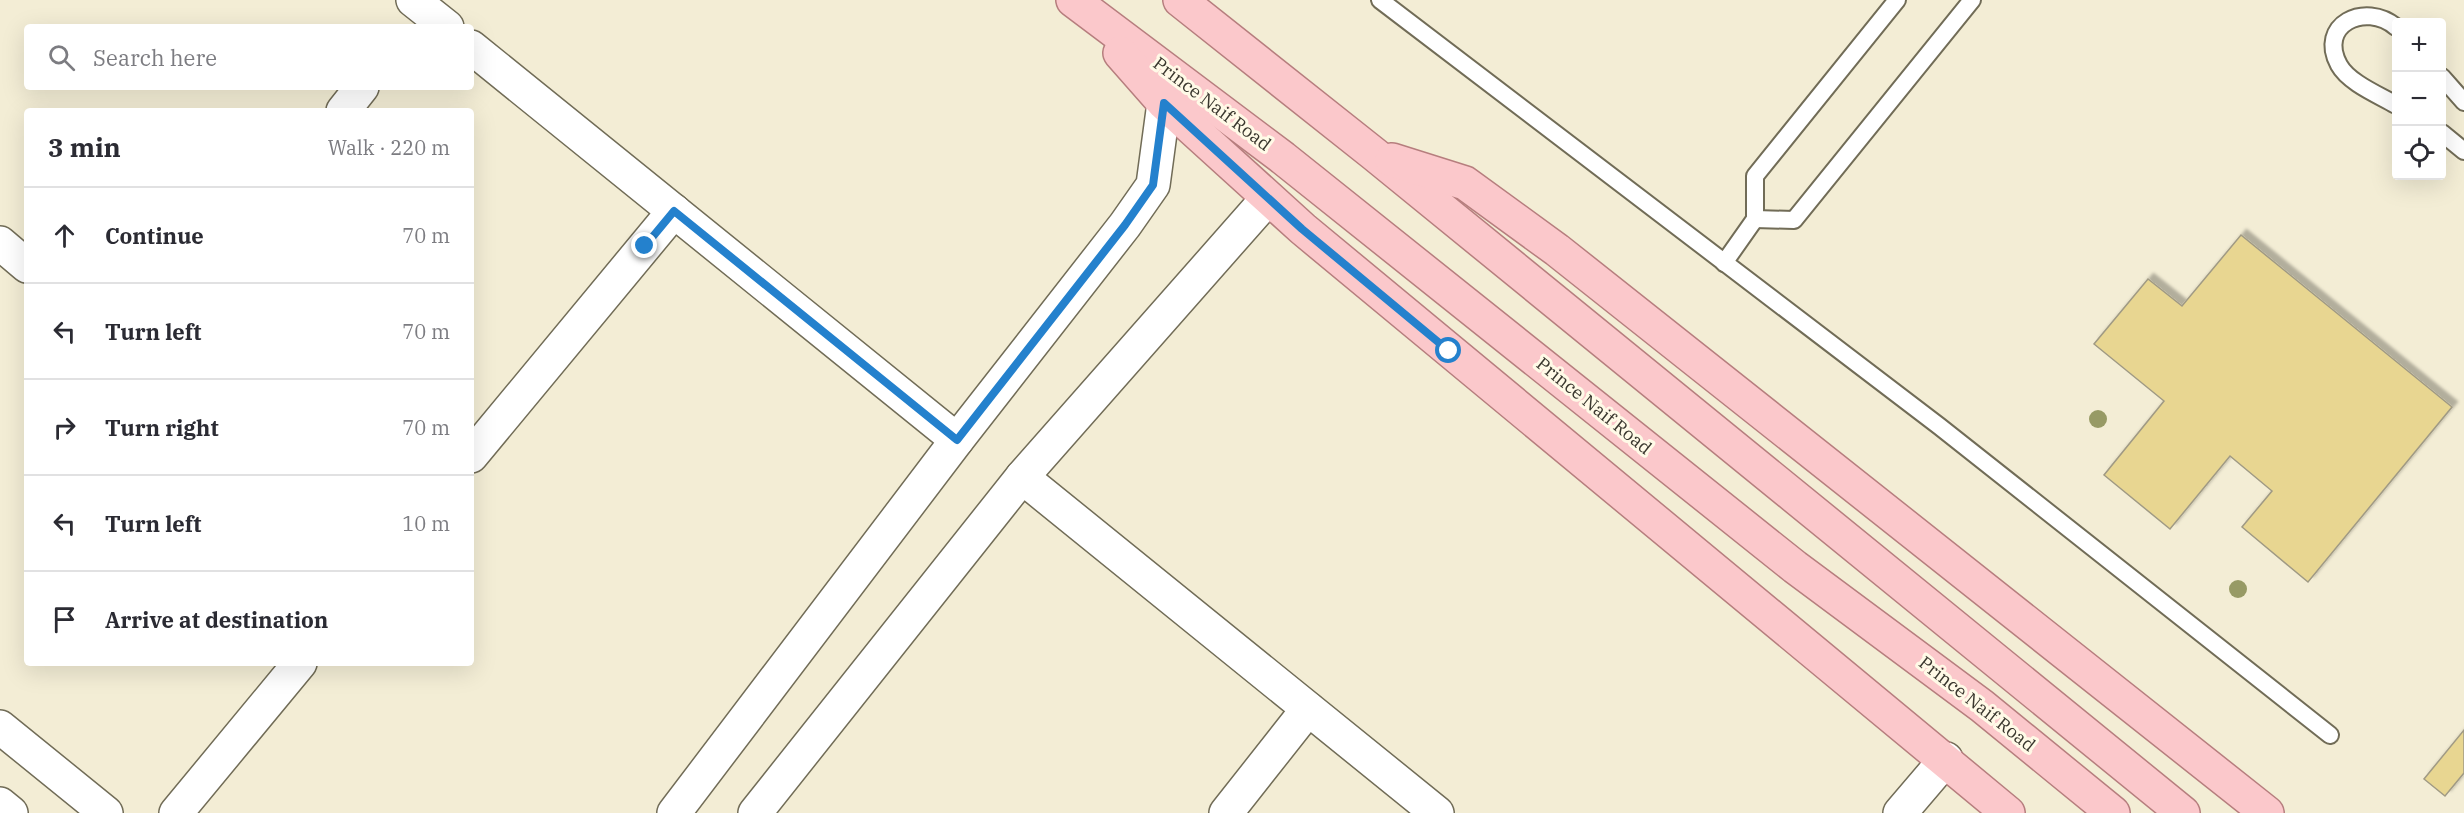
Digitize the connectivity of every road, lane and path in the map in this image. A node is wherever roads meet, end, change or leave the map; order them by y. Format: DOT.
graph roads {
  1 [pos="1180,0"];
  2 [pos="1380,0"];
  3 [pos="1897,0"];
  4 [pos="1972,0"];
  5 [pos="1074,1"];
  6 [pos="2392,24"];
  7 [pos="474,49"];
  8 [pos="2446,82"];
  9 [pos="360,90"];
  10 [pos="2392,102"];
  11 [pos="2464,102"];
  12 [pos="1164,103"];
  13 [pos="345,108"];
  14 [pos="2446,136"];
  15 [pos="2464,151"];
  16 [pos="1374,154"];
  17 [pos="1268,198"];
  18 [pos="674,211"];
  19 [pos="1755,219"];
  20 [pos="0,243"];
  21 [pos="24,263"];
  22 [pos="1724,263"];
  23 [pos="957,440"];
  24 [pos="474,452"];
  25 [pos="1022,477"];
  26 [pos="298,666"];
  27 [pos="1308,709"];
  28 [pos="0,727"];
  29 [pos="2330,735"];
  30 [pos="1946,759"];
  31 [pos="0,804"];
  32 [pos="11,813"];
  33 [pos="106,813"];
  34 [pos="176,813"];
  35 [pos="674,813"];
  36 [pos="755,813"];
  37 [pos="1226,813"];
  38 [pos="1437,813"];
  39 [pos="1900,813"];
  40 [pos="2008,813"];
  41 [pos="2113,813"];
  42 [pos="2183,813"];
  43 [pos="2266,813"];
  1 -- 16 [label="main road"];
  2 -- 22 [label="lane"];
  3 -- 19 [label="lane"];
  4 -- 19 [label="lane"];
  5 -- 12 [label="main road"];
  5 -- 41 [label="main road, Prince Naif Road"];
  6 -- 10 [label="lane"];
  7 -- 18 [label="street"];
  8 -- 11 [label="lane"];
  9 -- 13 [label="street"];
  12 -- 17 [label="main road"];
  12 -- 23 [label="street"];
  14 -- 15 [label="lane"];
  16 -- 42 [label="main road"];
  16 -- 43 [label="main road"];
  17 -- 25 [label="street"];
  17 -- 30 [label="main road"];
  18 -- 23 [label="street"];
  18 -- 24 [label="street"];
  19 -- 22 [label="lane"];
  20 -- 21 [label="street"];
  22 -- 29 [label="lane"];
  23 -- 35 [label="street"];
  25 -- 27 [label="street"];
  25 -- 36 [label="street"];
  26 -- 34 [label="street"];
  27 -- 37 [label="street"];
  27 -- 38 [label="street"];
  28 -- 33 [label="street"];
  30 -- 39 [label="street"];
  30 -- 40 [label="main road"];
  31 -- 32 [label="street"];
}
